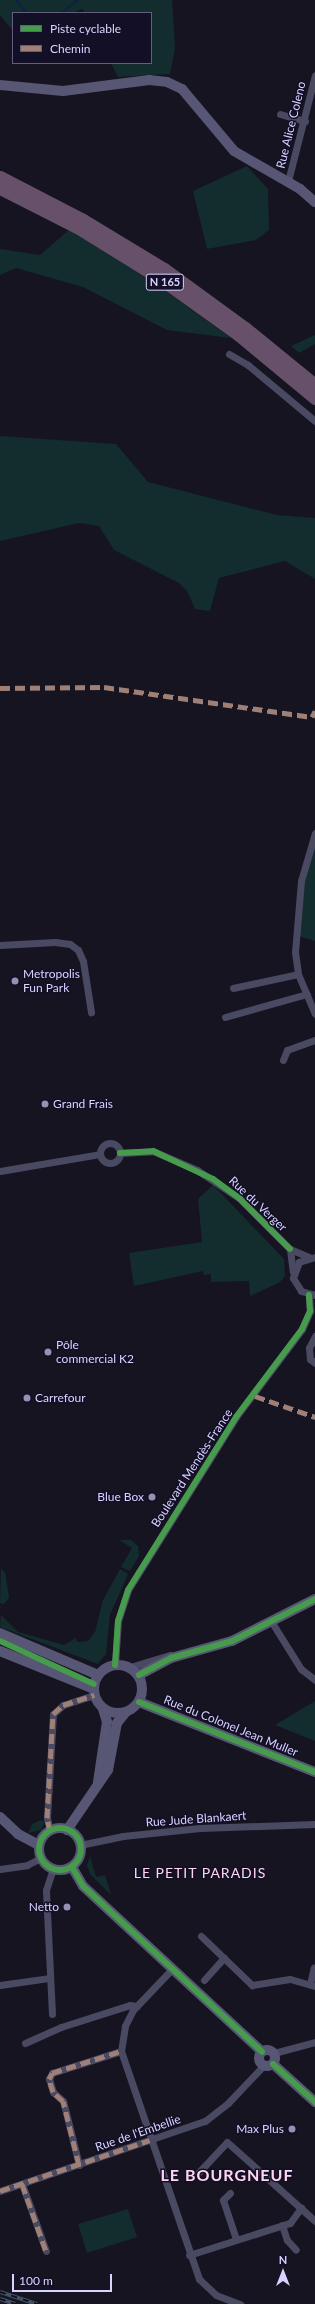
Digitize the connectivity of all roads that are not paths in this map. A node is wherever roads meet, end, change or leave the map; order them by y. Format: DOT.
graph roads {
  1 [pos="315,75"];
  2 [pos="0,85"];
  3 [pos="280,114"];
  4 [pos="305,121"];
  5 [pos="0,177"];
  6 [pos="288,181"];
  7 [pos="0,188"];
  8 [pos="315,202"];
  9 [pos="228,354"];
  10 [pos="315,385"];
  11 [pos="315,398"];
  12 [pos="315,421"];
  13 [pos="315,833"];
  14 [pos="0,945"];
  15 [pos="298,974"];
  16 [pos="233,988"];
  17 [pos="307,994"];
  18 [pos="91,1012"];
  19 [pos="315,1014"];
  20 [pos="225,1017"];
  21 [pos="315,1040"];
  22 [pos="283,1060"];
  23 [pos="120,1153"];
  24 [pos="100,1154"];
  25 [pos="0,1171"];
  26 [pos="290,1249"];
  27 [pos="312,1257"];
  28 [pos="293,1272"];
  29 [pos="312,1295"];
  30 [pos="315,1336"];
  31 [pos="315,1362"];
  32 [pos="315,1599"];
  33 [pos="271,1621"];
  34 [pos="0,1633"];
  35 [pos="0,1650"];
  36 [pos="191,1652"];
  37 [pos="116,1665"];
  38 [pos="130,1668"];
  39 [pos="98,1675"];
  40 [pos="139,1675"];
  41 [pos="315,1680"];
  42 [pos="94,1692"];
  43 [pos="139,1702"];
  44 [pos="103,1709"];
  45 [pos="125,1713"];
  46 [pos="315,1772"];
  47 [pos="96,1788"];
  48 [pos="0,1817"];
  49 [pos="315,1824"];
  50 [pos="67,1830"];
  51 [pos="50,1831"];
  52 [pos="39,1845"];
  53 [pos="80,1846"];
  54 [pos="41,1858"];
  55 [pos="72,1867"];
  56 [pos="0,1869"];
  57 [pos="53,1869"];
  58 [pos="201,1936"];
  59 [pos="224,1958"];
  60 [pos="314,1967"];
  61 [pos="172,1969"];
  62 [pos="49,1978"];
  63 [pos="204,1980"];
  64 [pos="0,1985"];
  65 [pos="312,1985"];
  66 [pos="137,2006"];
  67 [pos="52,2014"];
  68 [pos="315,2042"];
  69 [pos="25,2043"];
  70 [pos="121,2051"];
  71 [pos="262,2052"];
  72 [pos="274,2053"];
  73 [pos="268,2064"];
  74 [pos="315,2102"];
  75 [pos="150,2140"];
  76 [pos="79,2165"];
  77 [pos="198,2173"];
  78 [pos="22,2184"];
  79 [pos="0,2191"];
  80 [pos="230,2193"];
  81 [pos="301,2208"];
  82 [pos="315,2221"];
  83 [pos="282,2225"];
  84 [pos="236,2239"];
  85 [pos="296,2250"];
  86 [pos="46,2251"];
  87 [pos="189,2255"];
  88 [pos="240,2304"];
  1 -- 4 [label="street, Rue Alice Coleno"];
  2 -- 6 [label="main road"];
  3 -- 4 [label="street"];
  4 -- 6 [label="street, Rue Alice Coleno"];
  5 -- 10 [label="highway, N 165"];
  6 -- 8 [label="main road"];
  7 -- 11 [label="highway, N 165"];
  9 -- 12 [label="street"];
  13 -- 15 [label="street"];
  14 -- 18 [label="street"];
  15 -- 16 [label="street"];
  15 -- 17 [label="street"];
  17 -- 19 [label="street"];
  17 -- 20 [label="street"];
  21 -- 22 [label="street"];
  23 -- 24 [label="street"];
  23 -- 24 [label="street"];
  23 -- 26 [label="street, Rue du Verger"];
  24 -- 25 [label="street"];
  26 -- 27 [label="street"];
  26 -- 28 [label="street"];
  27 -- 28 [label="street"];
  28 -- 29 [label="street"];
  29 -- 37 [label="street, Boulevard Mendès-France"];
  30 -- 31 [label="street"];
  32 -- 33 [label="main road"];
  33 -- 36 [label="main road"];
  33 -- 41 [label="street"];
  34 -- 39 [label="main road"];
  35 -- 42 [label="main road"];
  36 -- 38 [label="street"];
  36 -- 40 [label="main road"];
  37 -- 38 [label="main road"];
  37 -- 39 [label="main road"];
  38 -- 40 [label="main road"];
  39 -- 42 [label="main road"];
  40 -- 43 [label="main road"];
  42 -- 44 [label="main road"];
  42 -- 51 [label="street"];
  43 -- 45 [label="main road"];
  43 -- 46 [label="main road, Rue du Colonel Jean Muller"];
  44 -- 45 [label="main road"];
  44 -- 47 [label="main road"];
  45 -- 47 [label="main road"];
  47 -- 50 [label="main road"];
  48 -- 52 [label="main road"];
  49 -- 53 [label="street, Rue Jude Blankaert"];
  50 -- 51 [label="main road"];
  50 -- 53 [label="main road"];
  51 -- 52 [label="main road"];
  52 -- 54 [label="main road"];
  53 -- 55 [label="main road"];
  54 -- 56 [label="street"];
  54 -- 57 [label="main road"];
  55 -- 57 [label="main road"];
  55 -- 61 [label="main road"];
  57 -- 62 [label="street"];
  58 -- 59 [label="street"];
  59 -- 63 [label="street"];
  59 -- 65 [label="street"];
  60 -- 65 [label="street"];
  61 -- 66 [label="street"];
  61 -- 71 [label="main road"];
  62 -- 64 [label="street"];
  62 -- 67 [label="street"];
  66 -- 69 [label="street"];
  66 -- 70 [label="street"];
  68 -- 72 [label="street"];
  70 -- 75 [label="street"];
  70 -- 76 [label="street"];
  71 -- 72 [label="main road"];
  71 -- 73 [label="main road"];
  72 -- 73 [label="main road"];
  73 -- 74 [label="main road"];
  73 -- 75 [label="street, Rue de l'Embellie"];
  75 -- 76 [label="street, Rue de l'Embellie"];
  75 -- 87 [label="street"];
  76 -- 78 [label="street, Rue de l'Embellie"];
  77 -- 81 [label="street"];
  78 -- 79 [label="street, Rue de l'Embellie"];
  78 -- 86 [label="street"];
  80 -- 84 [label="street"];
  81 -- 82 [label="street"];
  81 -- 83 [label="street"];
  83 -- 84 [label="street"];
  83 -- 85 [label="street"];
  84 -- 87 [label="street"];
  87 -- 88 [label="street"];
}
